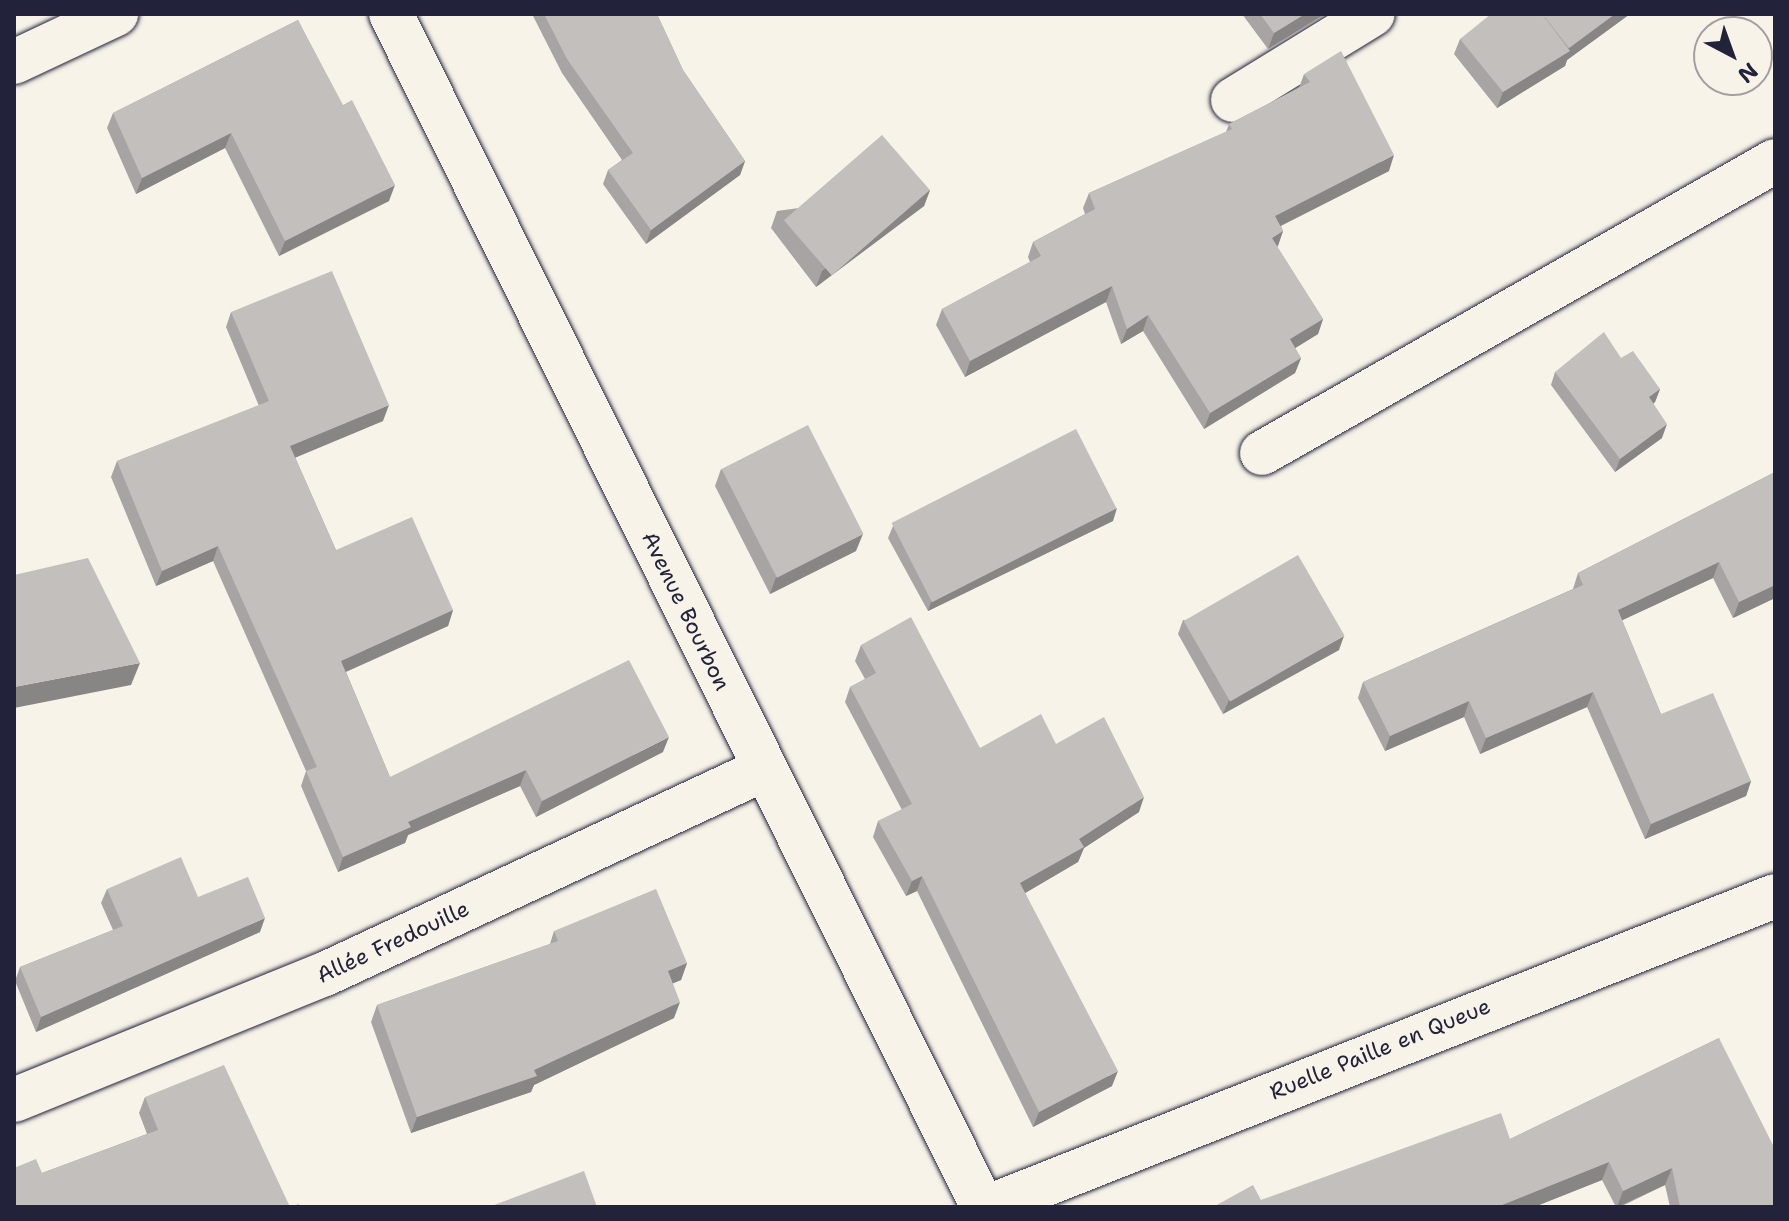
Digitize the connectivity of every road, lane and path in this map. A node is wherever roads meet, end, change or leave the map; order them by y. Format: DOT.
graph roads {
  1 [pos="116,14"];
  2 [pos="391,14"];
  3 [pos="1373,14"];
  4 [pos="14,62"];
  5 [pos="1233,100"];
  6 [pos="1775,161"];
  7 [pos="1262,453"];
  8 [pos="765,769"];
  9 [pos="1775,896"];
  10 [pos="14,1100"];
  11 [pos="985,1207"];
  1 -- 4 [label="street"];
  2 -- 8 [label="street, Avenue Bourbon"];
  3 -- 5 [label="street"];
  6 -- 7 [label="street"];
  8 -- 10 [label="street, Allée Fredouille"];
  8 -- 11 [label="street, Avenue Bourbon"];
  9 -- 11 [label="street, Ruelle Paille en Queue"];
}
